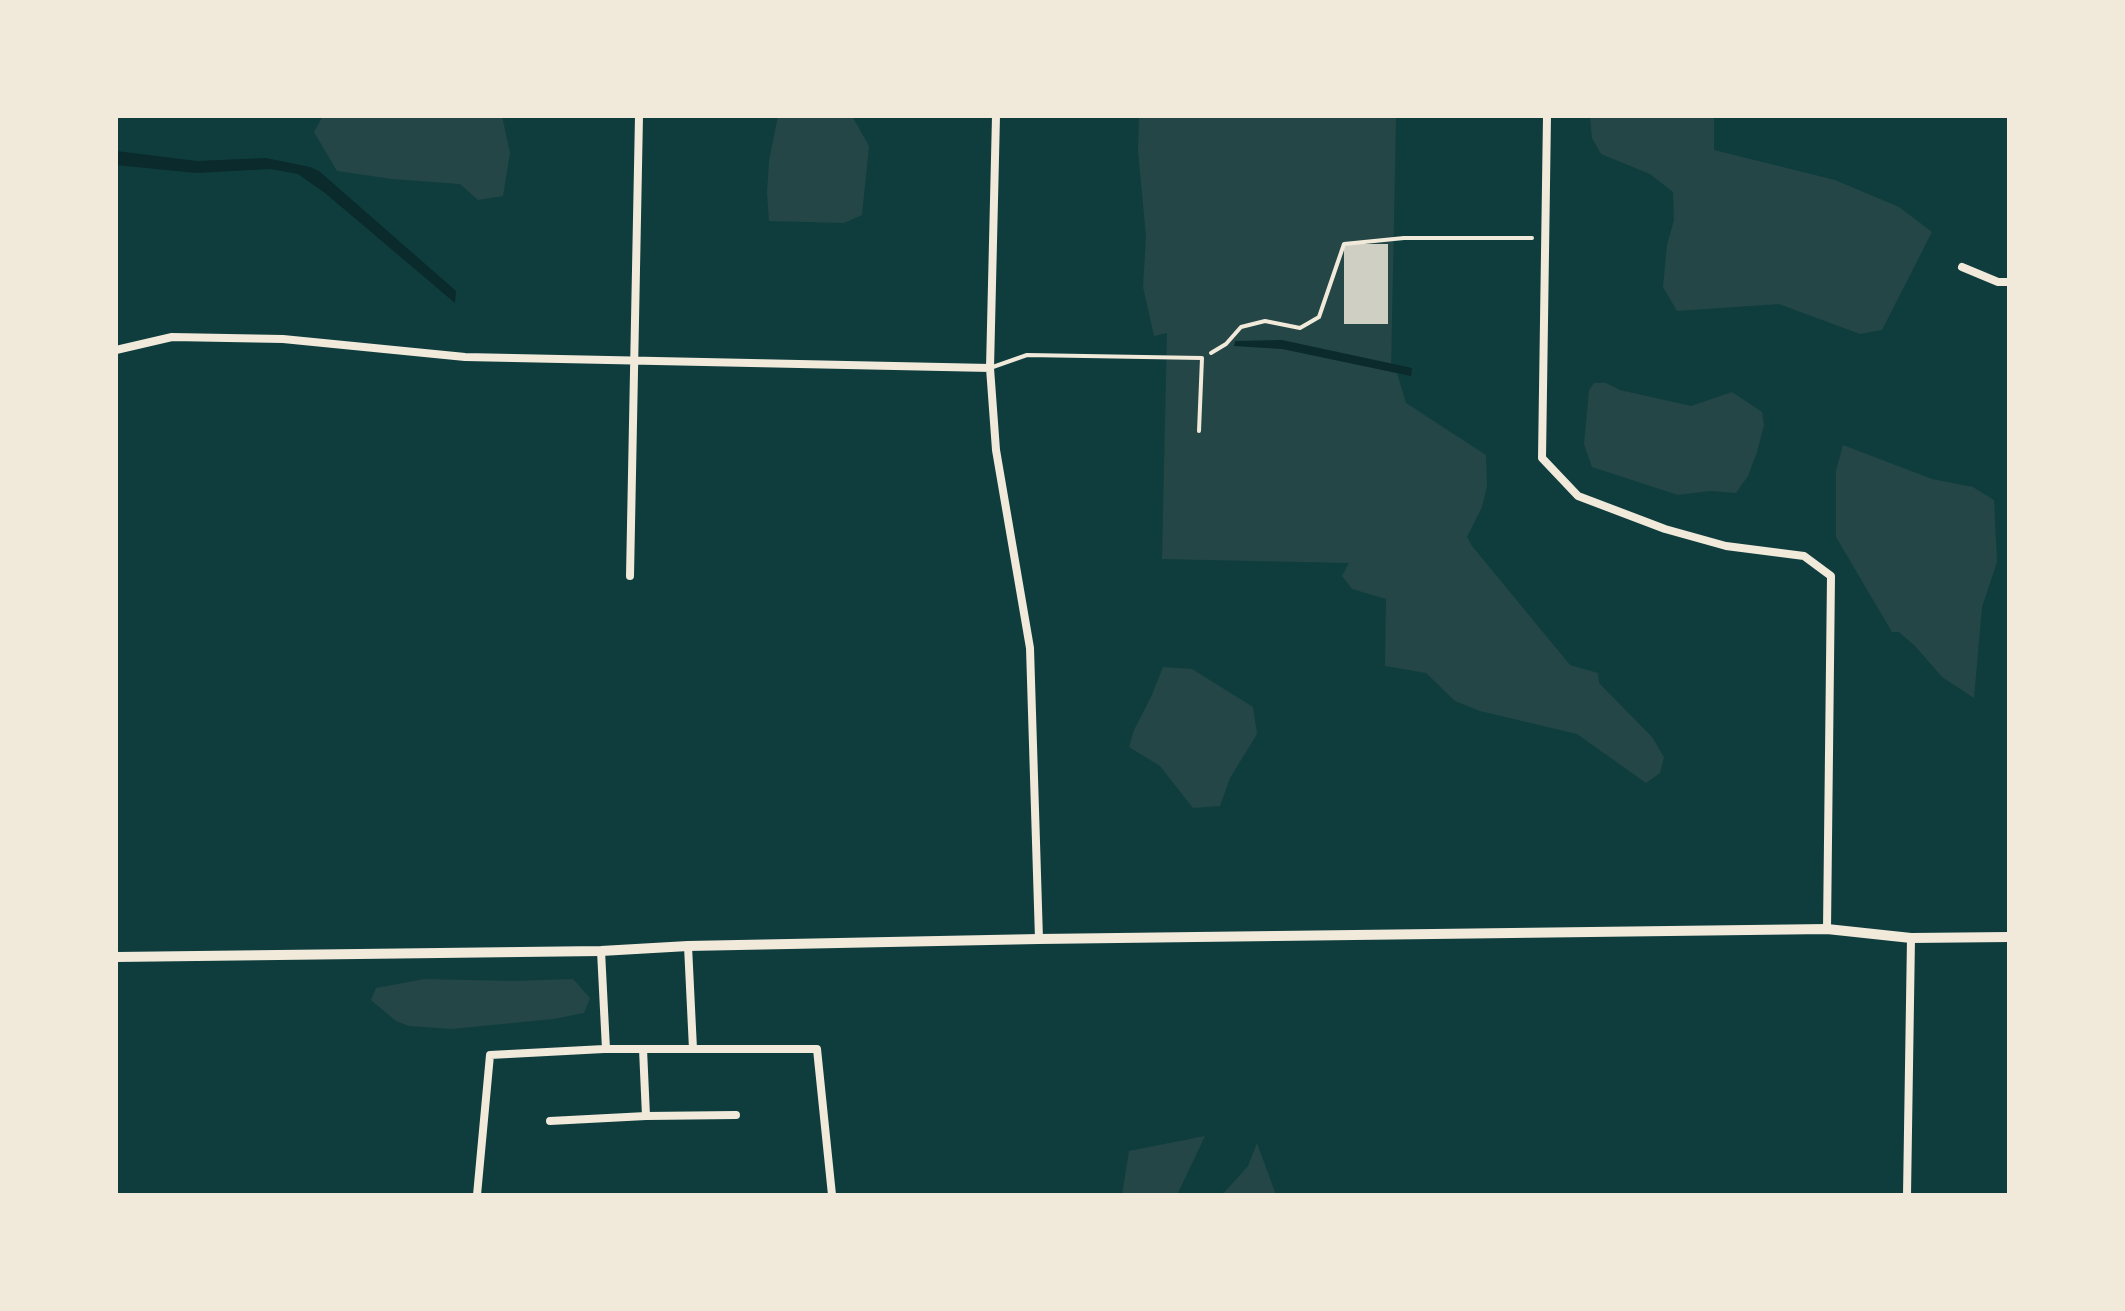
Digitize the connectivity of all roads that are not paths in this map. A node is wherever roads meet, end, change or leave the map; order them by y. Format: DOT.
graph roads {
  1 [pos="639,116"];
  2 [pos="996,116"];
  3 [pos="1547,116"];
  4 [pos="1962,267"];
  5 [pos="2009,282"];
  6 [pos="116,350"];
  7 [pos="636,360"];
  8 [pos="990,368"];
  9 [pos="1199,431"];
  10 [pos="630,576"];
  11 [pos="1827,929"];
  12 [pos="2009,937"];
  13 [pos="1911,938"];
  14 [pos="1039,939"];
  15 [pos="688,946"];
  16 [pos="601,951"];
  17 [pos="116,957"];
  18 [pos="606,1049"];
  19 [pos="643,1049"];
  20 [pos="693,1049"];
  21 [pos="736,1115"];
  22 [pos="646,1116"];
  23 [pos="550,1121"];
  24 [pos="477,1195"];
  25 [pos="832,1195"];
  26 [pos="1907,1195"];
  1 -- 7 [label="street"];
  2 -- 8 [label="street"];
  3 -- 11 [label="street"];
  4 -- 5 [label="street"];
  6 -- 7 [label="street"];
  7 -- 8 [label="street"];
  7 -- 10 [label="street"];
  8 -- 9 [label="lane"];
  8 -- 14 [label="street"];
  11 -- 13 [label="street"];
  11 -- 14 [label="street"];
  12 -- 13 [label="street"];
  13 -- 26 [label="street"];
  14 -- 15 [label="street"];
  15 -- 16 [label="street"];
  15 -- 20 [label="street"];
  16 -- 17 [label="street"];
  16 -- 18 [label="street"];
  18 -- 19 [label="street"];
  18 -- 24 [label="street"];
  19 -- 20 [label="street"];
  19 -- 22 [label="street"];
  20 -- 25 [label="street"];
  21 -- 22 [label="street"];
  22 -- 23 [label="street"];
}
